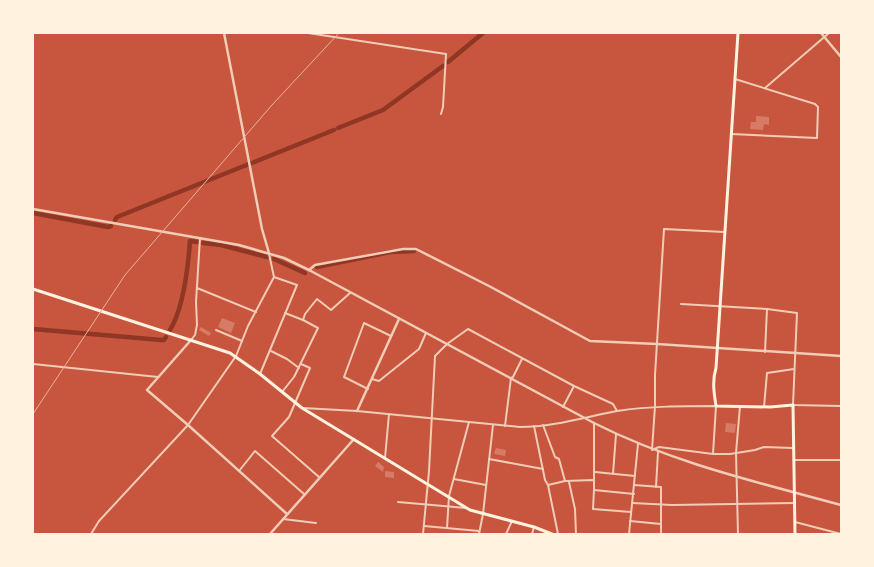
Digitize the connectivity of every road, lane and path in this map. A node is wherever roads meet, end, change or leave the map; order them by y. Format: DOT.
graph roads {
  1 [pos="224,33"];
  2 [pos="308,33"];
  3 [pos="738,33"];
  4 [pos="821,33"];
  5 [pos="829,33"];
  6 [pos="824,37"];
  7 [pos="841,58"];
  8 [pos="734,79"];
  9 [pos="765,88"];
  10 [pos="441,114"];
  11 [pos="730,134"];
  12 [pos="33,209"];
  13 [pos="724,232"];
  14 [pos="200,237"];
  15 [pos="269,253"];
  16 [pos="309,270"];
  17 [pos="274,277"];
  18 [pos="197,288"];
  19 [pos="33,289"];
  20 [pos="350,293"];
  21 [pos="681,304"];
  22 [pos="720,306"];
  23 [pos="767,310"];
  24 [pos="256,312"];
  25 [pos="285,313"];
  26 [pos="399,319"];
  27 [pos="303,320"];
  28 [pos="216,330"];
  29 [pos="426,334"];
  30 [pos="392,336"];
  31 [pos="191,340"];
  32 [pos="242,341"];
  33 [pos="447,344"];
  34 [pos="657,344"];
  35 [pos="717,348"];
  36 [pos="270,351"];
  37 [pos="765,352"];
  38 [pos="795,353"];
  39 [pos="236,356"];
  40 [pos="841,356"];
  41 [pos="523,358"];
  42 [pos="33,364"];
  43 [pos="300,364"];
  44 [pos="299,368"];
  45 [pos="794,369"];
  46 [pos="260,374"];
  47 [pos="158,377"];
  48 [pos="511,378"];
  49 [pos="372,379"];
  50 [pos="574,386"];
  51 [pos="368,389"];
  52 [pos="282,393"];
  53 [pos="295,403"];
  54 [pos="792,405"];
  55 [pos="655,406"];
  56 [pos="716,406"];
  57 [pos="740,406"];
  58 [pos="841,406"];
  59 [pos="563,407"];
  60 [pos="764,407"];
  61 [pos="302,408"];
  62 [pos="357,411"];
  63 [pos="617,411"];
  64 [pos="389,414"];
  65 [pos="433,418"];
  66 [pos="585,418"];
  67 [pos="470,422"];
  68 [pos="594,423"];
  69 [pos="188,425"];
  70 [pos="492,425"];
  71 [pos="543,425"];
  72 [pos="504,426"];
  73 [pos="534,426"];
  74 [pos="616,434"];
  75 [pos="354,439"];
  76 [pos="638,444"];
  77 [pos="793,448"];
  78 [pos="652,450"];
  79 [pos="658,452"];
  80 [pos="736,453"];
  81 [pos="713,454"];
  82 [pos="385,458"];
  83 [pos="489,459"];
  84 [pos="794,460"];
  85 [pos="841,460"];
  86 [pos="543,469"];
  87 [pos="239,471"];
  88 [pos="594,472"];
  89 [pos="613,474"];
  90 [pos="635,476"];
  91 [pos="319,477"];
  92 [pos="738,478"];
  93 [pos="454,479"];
  94 [pos="594,480"];
  95 [pos="565,481"];
  96 [pos="569,481"];
  97 [pos="486,484"];
  98 [pos="428,485"];
  99 [pos="548,485"];
  100 [pos="634,485"];
  101 [pos="656,487"];
  102 [pos="594,490"];
  103 [pos="794,492"];
  104 [pos="304,494"];
  105 [pos="634,494"];
  106 [pos="449,496"];
  107 [pos="398,502"];
  108 [pos="632,503"];
  109 [pos="794,503"];
  110 [pos="738,504"];
  111 [pos="426,505"];
  112 [pos="661,505"];
  113 [pos="841,505"];
  114 [pos="448,507"];
  115 [pos="468,508"];
  116 [pos="631,512"];
  117 [pos="287,514"];
  118 [pos="483,514"];
  119 [pos="283,519"];
  120 [pos="512,521"];
  121 [pos="630,521"];
  122 [pos="316,522"];
  123 [pos="795,522"];
  124 [pos="661,524"];
  125 [pos="424,526"];
  126 [pos="534,527"];
  127 [pos="447,528"];
  128 [pos="479,533"];
  129 [pos="91,534"];
  130 [pos="270,534"];
  131 [pos="423,534"];
  132 [pos="506,534"];
  133 [pos="532,534"];
  134 [pos="552,534"];
  135 [pos="558,534"];
  136 [pos="576,534"];
  137 [pos="629,534"];
  138 [pos="661,534"];
  139 [pos="738,534"];
  140 [pos="795,534"];
  141 [pos="841,534"];
  1 -- 15 [label="street"];
  2 -- 10 [label="street"];
  3 -- 8 [label="main road"];
  4 -- 6 [label="street"];
  5 -- 6 [label="street"];
  6 -- 7 [label="street"];
  6 -- 9 [label="street"];
  8 -- 9 [label="street"];
  8 -- 11 [label="main road"];
  9 -- 11 [label="street"];
  11 -- 13 [label="main road"];
  12 -- 14 [label="street"];
  13 -- 22 [label="main road"];
  13 -- 34 [label="street"];
  14 -- 15 [label="street"];
  14 -- 18 [label="street"];
  15 -- 16 [label="street"];
  15 -- 17 [label="street"];
  16 -- 20 [label="street"];
  16 -- 34 [label="street"];
  17 -- 24 [label="street"];
  17 -- 25 [label="street"];
  18 -- 24 [label="street"];
  18 -- 31 [label="street"];
  19 -- 31 [label="main road"];
  20 -- 26 [label="street"];
  20 -- 27 [label="street"];
  21 -- 22 [label="street"];
  22 -- 23 [label="street"];
  22 -- 35 [label="main road"];
  23 -- 37 [label="street"];
  23 -- 38 [label="street"];
  24 -- 32 [label="street"];
  25 -- 27 [label="street"];
  25 -- 36 [label="street"];
  26 -- 29 [label="street"];
  26 -- 30 [label="street"];
  27 -- 43 [label="street"];
  28 -- 32 [label="street"];
  29 -- 33 [label="street"];
  29 -- 49 [label="street"];
  30 -- 49 [label="street"];
  30 -- 51 [label="street"];
  31 -- 39 [label="main road"];
  31 -- 47 [label="street"];
  32 -- 39 [label="street"];
  33 -- 41 [label="street"];
  33 -- 48 [label="street"];
  33 -- 65 [label="street"];
  34 -- 35 [label="street"];
  34 -- 55 [label="street"];
  35 -- 37 [label="street"];
  35 -- 56 [label="main road"];
  36 -- 44 [label="street"];
  36 -- 46 [label="street"];
  37 -- 38 [label="street"];
  38 -- 40 [label="street"];
  38 -- 45 [label="street"];
  39 -- 46 [label="main road"];
  39 -- 69 [label="street"];
  41 -- 48 [label="street"];
  41 -- 50 [label="street"];
  42 -- 47 [label="street"];
  43 -- 44 [label="street"];
  43 -- 53 [label="street"];
  44 -- 52 [label="street"];
  45 -- 54 [label="street"];
  45 -- 60 [label="street"];
  46 -- 52 [label="main road"];
  47 -- 69 [label="street"];
  48 -- 59 [label="street"];
  48 -- 72 [label="street"];
  49 -- 51 [label="street"];
  50 -- 59 [label="street"];
  50 -- 63 [label="street"];
  51 -- 62 [label="street"];
  52 -- 53 [label="main road"];
  53 -- 61 [label="main road"];
  53 -- 91 [label="street"];
  54 -- 58 [label="street"];
  54 -- 60 [label="main road"];
  54 -- 77 [label="main road"];
  55 -- 56 [label="street"];
  55 -- 63 [label="street"];
  55 -- 78 [label="street"];
  56 -- 57 [label="main road"];
  56 -- 81 [label="street"];
  57 -- 60 [label="main road"];
  57 -- 80 [label="street"];
  59 -- 66 [label="street"];
  61 -- 62 [label="street"];
  61 -- 75 [label="main road"];
  62 -- 64 [label="street"];
  63 -- 66 [label="street"];
  64 -- 65 [label="street"];
  64 -- 82 [label="street"];
  65 -- 67 [label="street"];
  65 -- 98 [label="street"];
  66 -- 68 [label="street"];
  66 -- 71 [label="street"];
  67 -- 70 [label="street"];
  67 -- 93 [label="street"];
  68 -- 74 [label="street"];
  68 -- 88 [label="street"];
  69 -- 87 [label="street"];
  69 -- 129 [label="street"];
  70 -- 72 [label="street"];
  70 -- 83 [label="street"];
  71 -- 73 [label="street"];
  71 -- 95 [label="street"];
  72 -- 73 [label="street"];
  73 -- 86 [label="street"];
  74 -- 76 [label="street"];
  74 -- 89 [label="street"];
  75 -- 82 [label="main road"];
  75 -- 91 [label="street"];
  76 -- 78 [label="street"];
  76 -- 90 [label="street"];
  77 -- 80 [label="street"];
  77 -- 84 [label="main road"];
  78 -- 79 [label="street"];
  78 -- 81 [label="street"];
  79 -- 92 [label="street"];
  79 -- 101 [label="street"];
  80 -- 81 [label="street"];
  80 -- 92 [label="street"];
  82 -- 98 [label="main road"];
  83 -- 86 [label="street"];
  83 -- 97 [label="street"];
  84 -- 85 [label="street"];
  84 -- 103 [label="main road"];
  86 -- 99 [label="street"];
  87 -- 104 [label="street"];
  87 -- 117 [label="street"];
  88 -- 89 [label="street"];
  88 -- 94 [label="street"];
  89 -- 90 [label="street"];
  90 -- 100 [label="street"];
  91 -- 104 [label="street"];
  92 -- 103 [label="street"];
  92 -- 110 [label="street"];
  93 -- 97 [label="street"];
  93 -- 106 [label="street"];
  94 -- 96 [label="street"];
  94 -- 102 [label="street"];
  95 -- 96 [label="street"];
  95 -- 99 [label="street"];
  96 -- 136 [label="street"];
  97 -- 118 [label="street"];
  98 -- 106 [label="main road"];
  98 -- 111 [label="street"];
  99 -- 135 [label="street"];
  100 -- 101 [label="street"];
  100 -- 105 [label="street"];
  101 -- 112 [label="street"];
  102 -- 105 [label="street"];
  102 -- 116 [label="street"];
  103 -- 109 [label="main road"];
  103 -- 113 [label="street"];
  104 -- 117 [label="street"];
  105 -- 108 [label="street"];
  106 -- 114 [label="street"];
  106 -- 115 [label="main road"];
  107 -- 111 [label="street"];
  108 -- 112 [label="street"];
  108 -- 116 [label="street"];
  109 -- 110 [label="street"];
  109 -- 123 [label="main road"];
  110 -- 112 [label="street"];
  110 -- 139 [label="street"];
  111 -- 114 [label="street"];
  111 -- 125 [label="street"];
  112 -- 124 [label="street"];
  114 -- 115 [label="street"];
  114 -- 127 [label="street"];
  115 -- 118 [label="main road"];
  116 -- 121 [label="street"];
  117 -- 119 [label="street"];
  118 -- 120 [label="main road"];
  118 -- 128 [label="street"];
  119 -- 122 [label="street"];
  119 -- 130 [label="street"];
  120 -- 126 [label="main road"];
  120 -- 132 [label="street"];
  121 -- 124 [label="street"];
  121 -- 137 [label="street"];
  123 -- 140 [label="main road"];
  123 -- 141 [label="street"];
  124 -- 138 [label="street"];
  125 -- 127 [label="street"];
  125 -- 131 [label="street"];
  126 -- 133 [label="street"];
  126 -- 134 [label="main road"];
  127 -- 128 [label="street"];
}
